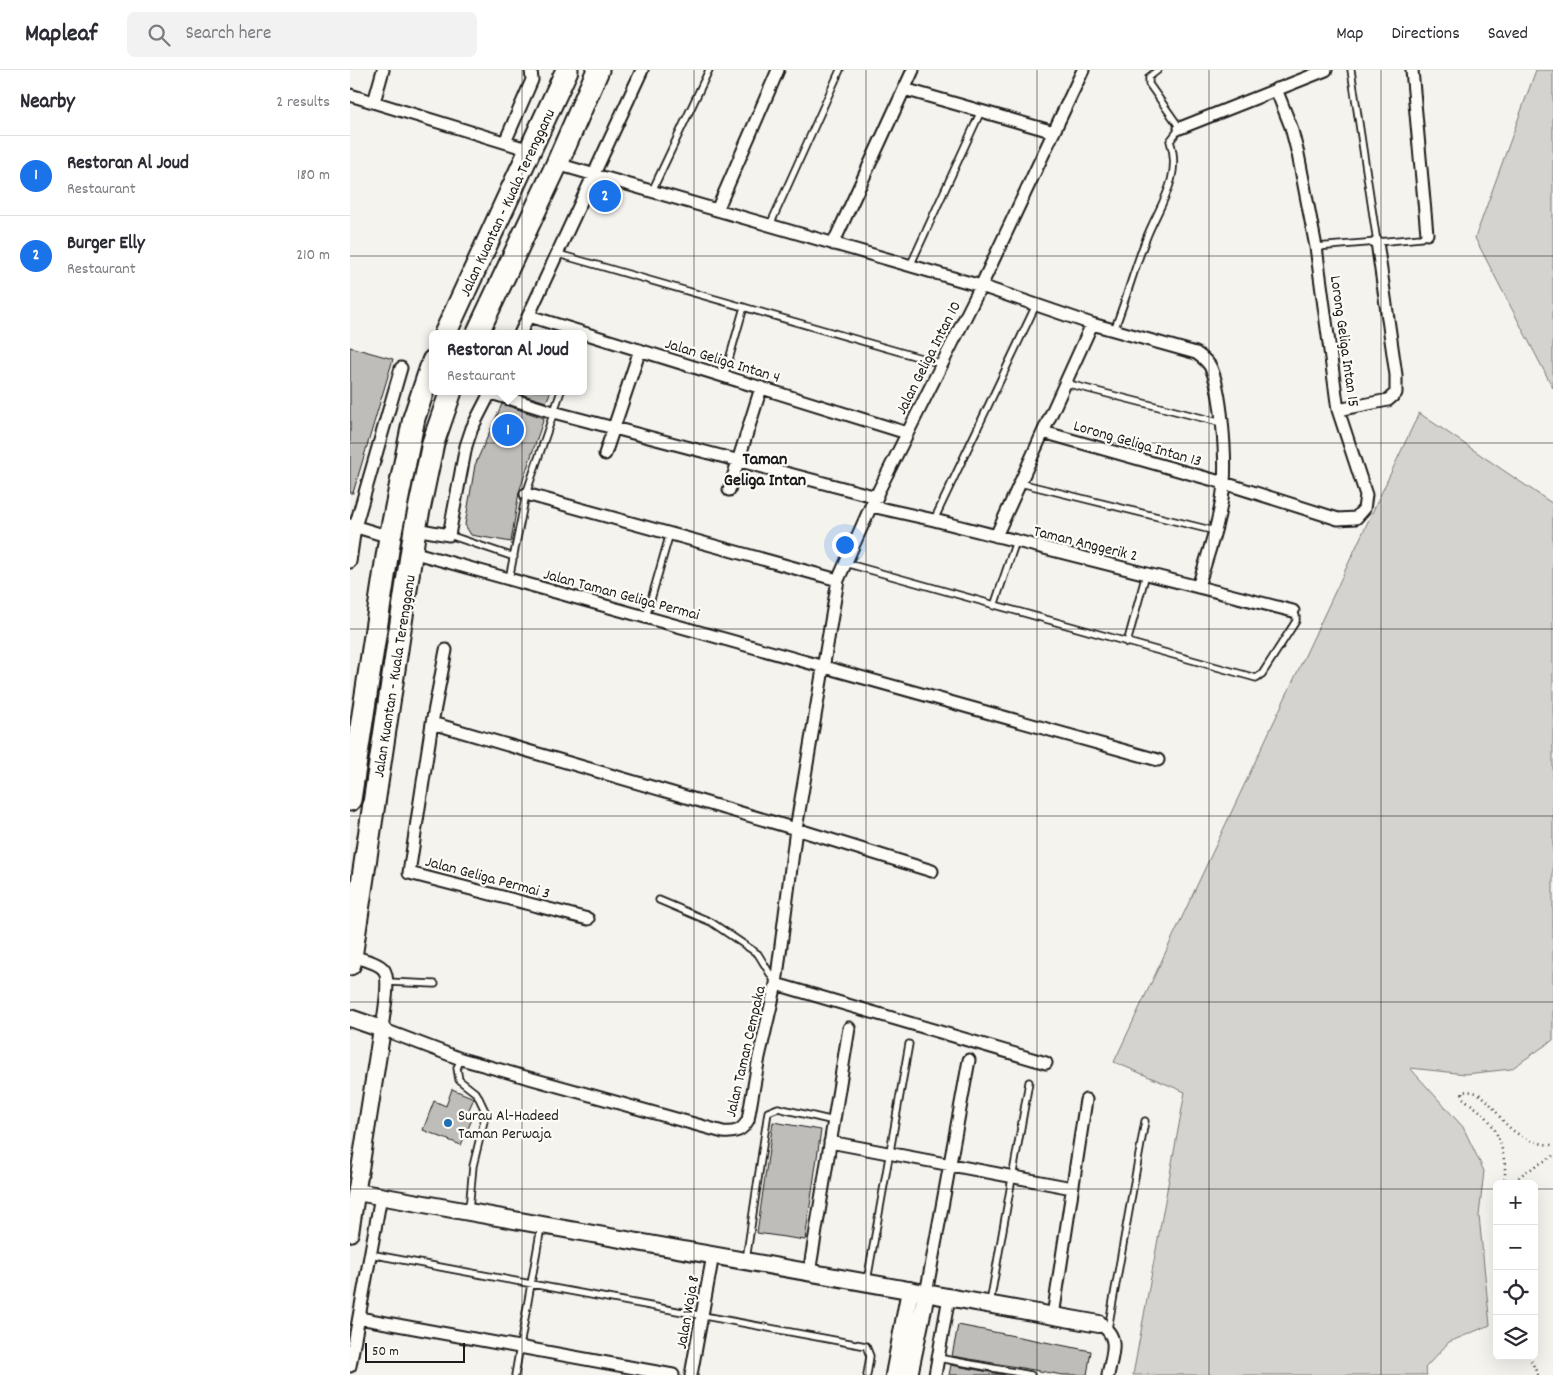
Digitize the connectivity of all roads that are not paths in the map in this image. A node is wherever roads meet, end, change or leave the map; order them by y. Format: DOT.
graph roads {
  1 [pos="383,70"];
  2 [pos="531,70"];
  3 [pos="567,70"];
  4 [pos="598,70"];
  5 [pos="642,70"];
  6 [pos="710,70"];
  7 [pos="778,70"];
  8 [pos="840,70"];
  9 [pos="912,70"];
  10 [pos="1083,70"];
  11 [pos="1158,70"];
  12 [pos="1326,70"];
  13 [pos="1351,70"];
  14 [pos="1412,70"];
  15 [pos="904,89"];
  16 [pos="1276,89"];
  17 [pos="350,95"];
  18 [pos="374,102"];
  19 [pos="981,111"];
  20 [pos="1180,128"];
  21 [pos="1054,132"];
  22 [pos="505,142"];
  23 [pos="530,150"];
  24 [pos="557,164"];
  25 [pos="594,175"];
  26 [pos="652,192"];
  27 [pos="717,210"];
  28 [pos="770,225"];
  29 [pos="1427,234"];
  30 [pos="1377,242"];
  31 [pos="833,244"];
  32 [pos="1316,247"];
  33 [pos="558,254"];
  34 [pos="910,266"];
  35 [pos="981,286"];
  36 [pos="1036,305"];
  37 [pos="744,307"];
  38 [pos="529,316"];
  39 [pos="1092,324"];
  40 [pos="447,330"];
  41 [pos="478,330"];
  42 [pos="522,330"];
  43 [pos="573,330"];
  44 [pos="1114,330"];
  45 [pos="587,334"];
  46 [pos="640,350"];
  47 [pos="942,364"];
  48 [pos="401,368"];
  49 [pos="429,371"];
  50 [pos="724,377"];
  51 [pos="1065,383"];
  52 [pos="761,388"];
  53 [pos="450,395"];
  54 [pos="489,395"];
  55 [pos="500,395"];
  56 [pos="559,395"];
  57 [pos="1338,410"];
  58 [pos="553,412"];
  59 [pos="1222,423"];
  60 [pos="614,427"];
  61 [pos="1043,432"];
  62 [pos="907,433"];
  63 [pos="606,454"];
  64 [pos="738,460"];
  65 [pos="1020,483"];
  66 [pos="1224,483"];
  67 [pos="729,490"];
  68 [pos="526,494"];
  69 [pos="874,501"];
  70 [pos="934,520"];
  71 [pos="352,526"];
  72 [pos="415,529"];
  73 [pos="1215,531"];
  74 [pos="670,533"];
  75 [pos="449,535"];
  76 [pos="996,536"];
  77 [pos="390,537"];
  78 [pos="1016,541"];
  79 [pos="412,552"];
  80 [pos="514,557"];
  81 [pos="350,562"];
  82 [pos="845,562"];
  83 [pos="1146,574"];
  84 [pos="510,579"];
  85 [pos="838,580"];
  86 [pos="1198,587"];
  87 [pos="994,606"];
  88 [pos="1293,611"];
  89 [pos="646,617"];
  90 [pos="1127,643"];
  91 [pos="446,650"];
  92 [pos="822,666"];
  93 [pos="432,723"];
  94 [pos="1158,760"];
  95 [pos="350,800"];
  96 [pos="796,829"];
  97 [pos="932,871"];
  98 [pos="659,900"];
  99 [pos="588,919"];
  100 [pos="351,960"];
  101 [pos="387,982"];
  102 [pos="435,984"];
  103 [pos="776,984"];
  104 [pos="350,1018"];
  105 [pos="849,1028"];
  106 [pos="382,1029"];
  107 [pos="909,1044"];
  108 [pos="461,1059"];
  109 [pos="969,1060"];
  110 [pos="1046,1063"];
  111 [pos="1029,1082"];
  112 [pos="1086,1100"];
  113 [pos="834,1121"];
  114 [pos="1144,1121"];
  115 [pos="830,1142"];
  116 [pos="889,1153"];
  117 [pos="949,1164"];
  118 [pos="1011,1176"];
  119 [pos="1072,1188"];
  120 [pos="357,1192"];
  121 [pos="381,1196"];
  122 [pos="468,1212"];
  123 [pos="542,1225"];
  124 [pos="350,1233"];
  125 [pos="370,1254"];
  126 [pos="713,1255"];
  127 [pos="746,1261"];
  128 [pos="809,1273"];
  129 [pos="866,1283"];
  130 [pos="531,1284"];
  131 [pos="910,1290"];
  132 [pos="926,1294"];
  133 [pos="949,1298"];
  134 [pos="989,1305"];
  135 [pos="702,1316"];
  136 [pos="1052,1316"];
  137 [pos="358,1318"];
  138 [pos="1104,1327"];
  139 [pos="520,1348"];
  140 [pos="938,1358"];
  141 [pos="350,1366"];
  142 [pos="515,1375"];
  143 [pos="673,1375"];
  144 [pos="691,1375"];
  145 [pos="867,1375"];
  146 [pos="894,1375"];
  147 [pos="909,1375"];
  148 [pos="935,1375"];
  149 [pos="1031,1375"];
  150 [pos="1108,1375"];
  1 -- 18 [label="street"];
  2 -- 22 [label="street"];
  3 -- 23 [label="highway, Jalan Kuantan - Kuala Terengganu"];
  4 -- 24 [label="highway, Jalan Kuantan - Kuala Terengganu"];
  5 -- 25 [label="street"];
  6 -- 26 [label="lane"];
  7 -- 27 [label="street"];
  8 -- 28 [label="lane"];
  9 -- 15 [label="street"];
  10 -- 21 [label="street, Jalan Geliga Intan 10"];
  11 -- 20 [label="lane"];
  12 -- 16 [label="street"];
  13 -- 30 [label="lane"];
  14 -- 29 [label="street"];
  15 -- 19 [label="street"];
  15 -- 31 [label="street"];
  16 -- 20 [label="street"];
  16 -- 32 [label="street, Lorong Geliga Intan 15"];
  17 -- 18 [label="street"];
  18 -- 22 [label="street"];
  19 -- 21 [label="street"];
  19 -- 34 [label="lane"];
  20 -- 44 [label="lane"];
  21 -- 35 [label="street, Jalan Geliga Intan 10"];
  22 -- 23 [label="street"];
  23 -- 40 [label="highway, Jalan Kuantan - Kuala Terengganu"];
  24 -- 25 [label="street"];
  24 -- 41 [label="highway, Jalan Kuantan - Kuala Terengganu"];
  25 -- 26 [label="street"];
  25 -- 33 [label="street"];
  26 -- 27 [label="street"];
  27 -- 28 [label="street"];
  28 -- 31 [label="street"];
  29 -- 30 [label="lane"];
  30 -- 32 [label="lane"];
  30 -- 57 [label="street"];
  31 -- 34 [label="street"];
  32 -- 57 [label="street, Lorong Geliga Intan 15"];
  33 -- 37 [label="lane"];
  33 -- 38 [label="street"];
  34 -- 35 [label="street"];
  35 -- 36 [label="street"];
  35 -- 47 [label="street, Jalan Geliga Intan 10"];
  36 -- 39 [label="street"];
  36 -- 70 [label="lane"];
  37 -- 47 [label="lane"];
  37 -- 50 [label="lane"];
  38 -- 42 [label="street"];
  38 -- 43 [label="street, Jalan Geliga Intan 4"];
  39 -- 44 [label="street"];
  39 -- 51 [label="street"];
  44 -- 59 [label="street"];
  45 -- 46 [label="street, Jalan Geliga Intan 4"];
  46 -- 50 [label="street, Jalan Geliga Intan 4"];
  46 -- 60 [label="street"];
  47 -- 62 [label="street, Jalan Geliga Intan 10"];
  48 -- 71 [label="street"];
  49 -- 77 [label="highway, Jalan Kuantan - Kuala Terengganu"];
  50 -- 52 [label="street, Jalan Geliga Intan 4"];
  51 -- 59 [label="lane"];
  51 -- 61 [label="street"];
  52 -- 62 [label="street, Jalan Geliga Intan 4"];
  52 -- 64 [label="street"];
  53 -- 72 [label="highway, Jalan Kuantan - Kuala Terengganu"];
  54 -- 75 [label="street"];
  55 -- 58 [label="street, Taman Anggerik 2"];
  56 -- 58 [label="lane"];
  57 -- 66 [label="street, Lorong Geliga Intan 15"];
  58 -- 60 [label="street, Taman Anggerik 2"];
  58 -- 68 [label="lane"];
  59 -- 66 [label="street"];
  60 -- 63 [label="street"];
  60 -- 64 [label="street, Taman Anggerik 2"];
  61 -- 65 [label="street"];
  61 -- 66 [label="street, Lorong Geliga Intan 13"];
  62 -- 69 [label="street, Jalan Geliga Intan 10"];
  64 -- 67 [label="street"];
  64 -- 69 [label="street, Taman Anggerik 2"];
  65 -- 73 [label="lane"];
  65 -- 76 [label="street"];
  66 -- 73 [label="street"];
  68 -- 74 [label="street"];
  68 -- 80 [label="lane"];
  69 -- 70 [label="street, Taman Anggerik 2"];
  69 -- 82 [label="street, Jalan Geliga Intan 10"];
  70 -- 76 [label="street, Taman Anggerik 2"];
  71 -- 77 [label="street"];
  71 -- 81 [label="street"];
  72 -- 75 [label="street"];
  72 -- 79 [label="highway, Jalan Kuantan - Kuala Terengganu"];
  73 -- 86 [label="street"];
  74 -- 85 [label="street"];
  74 -- 89 [label="lane"];
  75 -- 80 [label="lane"];
  76 -- 78 [label="street, Taman Anggerik 2"];
  77 -- 95 [label="highway, Jalan Kuantan - Kuala Terengganu"];
  78 -- 83 [label="street, Taman Anggerik 2"];
  78 -- 87 [label="lane"];
  79 -- 84 [label="street, Jalan Taman Geliga Permai"];
  79 -- 100 [label="highway, Jalan Kuantan - Kuala Terengganu"];
  80 -- 84 [label="lane"];
  82 -- 85 [label="street, Jalan Geliga Intan 10"];
  82 -- 87 [label="lane"];
  83 -- 86 [label="street, Taman Anggerik 2"];
  83 -- 90 [label="lane"];
  84 -- 89 [label="street, Jalan Taman Geliga Permai"];
  85 -- 92 [label="street, Jalan Geliga Intan 10"];
  86 -- 88 [label="street, Taman Anggerik 2"];
  87 -- 90 [label="lane"];
  88 -- 90 [label="lane"];
  89 -- 92 [label="street, Jalan Taman Geliga Permai"];
  91 -- 93 [label="street"];
  92 -- 94 [label="street, Jalan Taman Geliga Permai"];
  92 -- 96 [label="street, Jalan Taman Cempaka"];
  93 -- 96 [label="street"];
  93 -- 99 [label="street, Jalan Geliga Permai 3"];
  96 -- 97 [label="street"];
  96 -- 103 [label="street, Jalan Taman Cempaka"];
  98 -- 103 [label="lane"];
  100 -- 101 [label="street"];
  101 -- 102 [label="lane"];
  101 -- 106 [label="street"];
  103 -- 108 [label="street, Jalan Taman Cempaka"];
  103 -- 110 [label="street"];
  104 -- 106 [label="street"];
  105 -- 113 [label="street"];
  106 -- 108 [label="street, Jalan Taman Cempaka"];
  106 -- 120 [label="street"];
  107 -- 116 [label="lane"];
  108 -- 122 [label="lane"];
  109 -- 117 [label="street"];
  111 -- 118 [label="lane"];
  112 -- 119 [label="street"];
  113 -- 115 [label="street"];
  113 -- 127 [label="lane"];
  114 -- 138 [label="lane"];
  115 -- 116 [label="street"];
  115 -- 128 [label="street"];
  116 -- 117 [label="street"];
  116 -- 129 [label="lane"];
  117 -- 118 [label="street"];
  117 -- 132 [label="street"];
  118 -- 119 [label="street"];
  118 -- 134 [label="lane"];
  119 -- 136 [label="street"];
  120 -- 121 [label="street"];
  120 -- 124 [label="street"];
  121 -- 122 [label="street"];
  121 -- 125 [label="street"];
  122 -- 123 [label="street"];
  123 -- 126 [label="street"];
  123 -- 130 [label="lane"];
  125 -- 130 [label="lane"];
  125 -- 137 [label="street"];
  126 -- 127 [label="street"];
  126 -- 135 [label="street, Jalan Waja 8"];
  127 -- 128 [label="street"];
  128 -- 129 [label="street"];
  129 -- 131 [label="street"];
  130 -- 135 [label="lane"];
  130 -- 139 [label="lane"];
  131 -- 132 [label="street"];
  131 -- 146 [label="street"];
  132 -- 133 [label="street"];
  132 -- 147 [label="street"];
  133 -- 134 [label="street"];
  133 -- 140 [label="street"];
  134 -- 136 [label="street"];
  135 -- 144 [label="street, Jalan Waja 8"];
  135 -- 145 [label="lane"];
  136 -- 138 [label="street"];
  137 -- 139 [label="street"];
  137 -- 141 [label="street"];
  138 -- 150 [label="street"];
  139 -- 142 [label="lane"];
  139 -- 143 [label="street"];
  140 -- 148 [label="street"];
  140 -- 149 [label="lane"];
}
